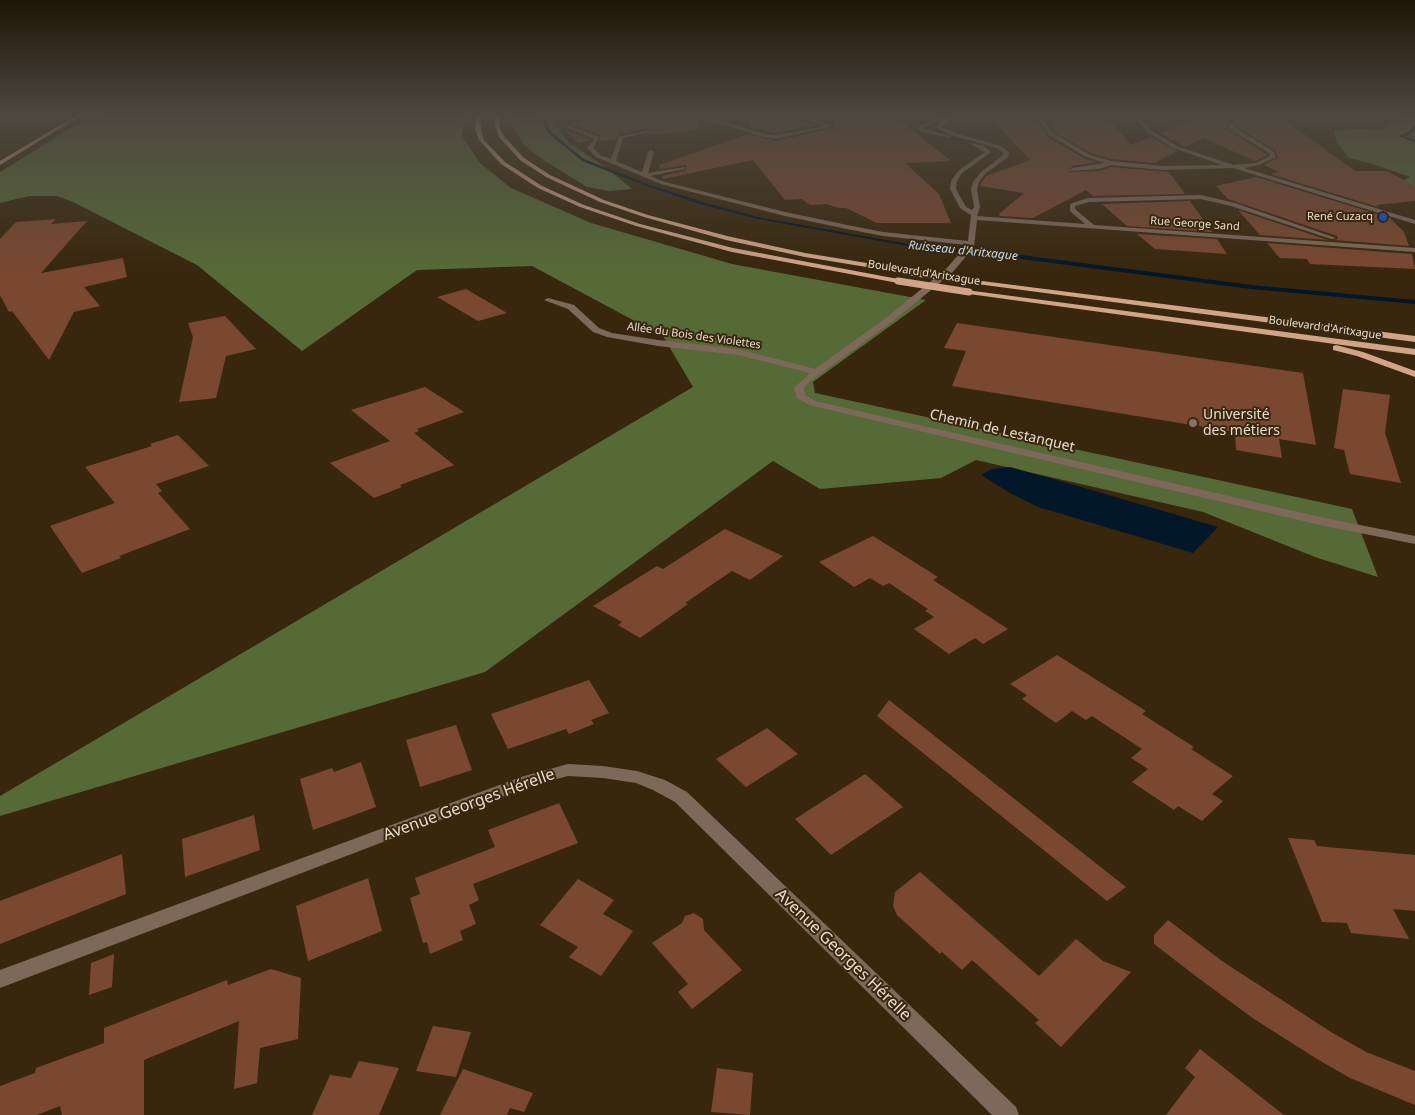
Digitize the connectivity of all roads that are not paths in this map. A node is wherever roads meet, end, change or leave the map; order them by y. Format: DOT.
graph roads {
  1 [pos="509,167"];
  2 [pos="534,167"];
  3 [pos="625,167"];
  4 [pos="646,167"];
  5 [pos="967,167"];
  6 [pos="991,167"];
  7 [pos="1099,167"];
  8 [pos="1153,167"];
  9 [pos="1195,167"];
  10 [pos="1232,167"];
  11 [pos="683,168"];
  12 [pos="1072,170"];
  13 [pos="644,175"];
  14 [pos="974,216"];
  15 [pos="1415,222"];
  16 [pos="1094,228"];
  17 [pos="1348,244"];
  18 [pos="968,249"];
  19 [pos="1415,250"];
  20 [pos="548,300"];
  21 [pos="1273,333"];
  22 [pos="1415,339"];
  23 [pos="1415,352"];
  24 [pos="816,372"];
  25 [pos="1415,374"];
  26 [pos="1415,540"];
  27 [pos="0,979"];
  28 [pos="1008,1115"];
  1 -- 21 [label="main road, Boulevard d'Aritxague, bridge"];
  2 -- 22 [label="main road, Boulevard d'Aritxague, bridge"];
  3 -- 13 [label="street"];
  4 -- 13 [label="street"];
  5 -- 14 [label="street"];
  6 -- 14 [label="street"];
  7 -- 12 [label="street"];
  8 -- 9 [label="street"];
  10 -- 15 [label="street"];
  11 -- 13 [label="street"];
  13 -- 18 [label="street"];
  14 -- 16 [label="street, Rue George Sand"];
  14 -- 18 [label="street"];
  16 -- 17 [label="street, Rue George Sand"];
  16 -- 17 [label="street"];
  17 -- 19 [label="street, Rue George Sand"];
  18 -- 24 [label="street, Chemin de Lestanquet"];
  20 -- 24 [label="street, Allée du Bois des Violettes"];
  21 -- 23 [label="main road, Boulevard d'Aritxague"];
  21 -- 25 [label="main road"];
  24 -- 26 [label="street, Chemin de Lestanquet"];
  27 -- 28 [label="street, Avenue Georges Hérelle"];
}
